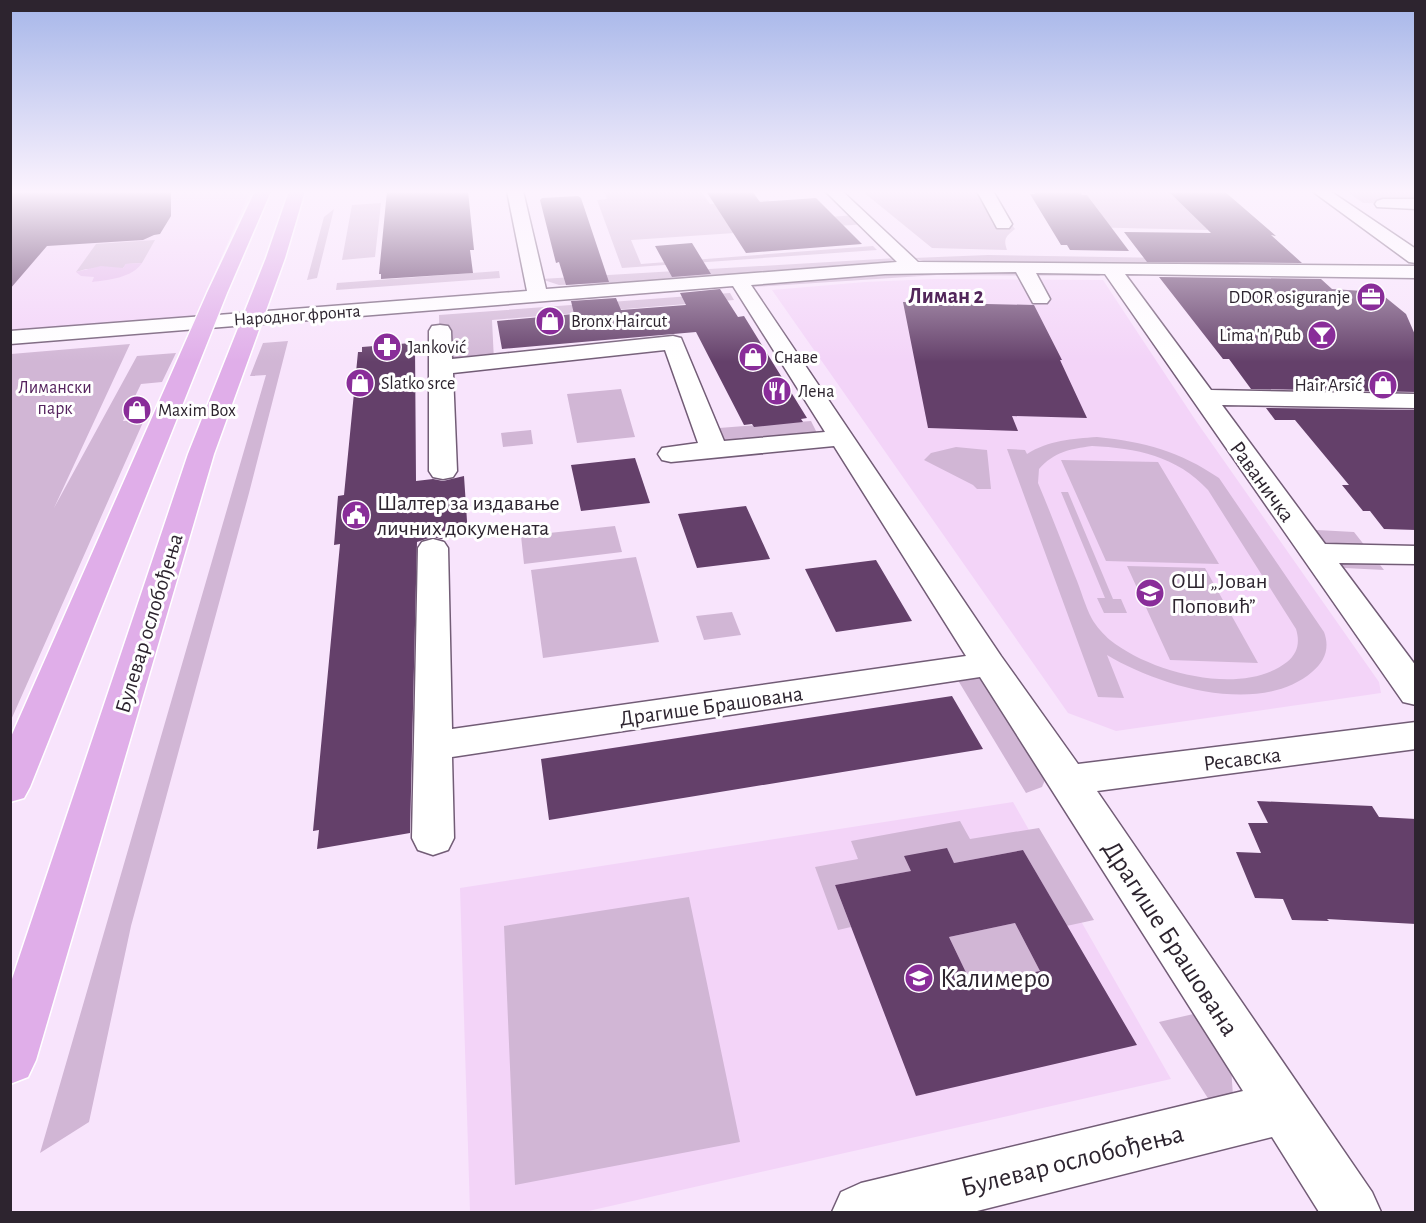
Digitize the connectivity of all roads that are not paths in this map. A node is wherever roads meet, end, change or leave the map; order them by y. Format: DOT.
graph roads {
  1 [pos="238,248"];
  2 [pos="276,248"];
  3 [pos="527,248"];
  4 [pos="893,248"];
  5 [pos="1402,248"];
  6 [pos="1416,258"];
  7 [pos="913,267"];
  8 [pos="1023,267"];
  9 [pos="1111,268"];
  10 [pos="1416,272"];
  11 [pos="738,279"];
  12 [pos="536,289"];
  13 [pos="584,290"];
  14 [pos="1041,299"];
  15 [pos="253,313"];
  16 [pos="208,316"];
  17 [pos="10,324"];
  18 [pos="440,331"];
  19 [pos="10,338"];
  20 [pos="441,367"];
  21 [pos="1204,397"];
  22 [pos="1416,401"];
  23 [pos="841,438"];
  24 [pos="714,450"];
  25 [pos="671,454"];
  26 [pos="443,471"];
  27 [pos="433,548"];
  28 [pos="1315,553"];
  29 [pos="1416,555"];
  30 [pos="988,664"];
  31 [pos="1416,693"];
  32 [pos="1416,735"];
  33 [pos="433,746"];
  34 [pos="1068,780"];
  35 [pos="10,787"];
  36 [pos="433,838"];
  37 [pos="10,1060"];
  38 [pos="1283,1108"];
  39 [pos="861,1212"];
  40 [pos="1352,1212"];
  1 -- 16 [label="main road"];
  2 -- 15 [label="main road, Булевар ослобођења"];
  3 -- 12 [label="street"];
  4 -- 7 [label="street"];
  5 -- 6 [label="street"];
  7 -- 8 [label="street, Народног фронта"];
  7 -- 11 [label="street, Народног фронта"];
  8 -- 9 [label="street, Народног фронта"];
  8 -- 14 [label="street"];
  9 -- 10 [label="street, Народног фронта"];
  9 -- 21 [label="street, Раваничка"];
  11 -- 13 [label="street, Народног фронта"];
  11 -- 23 [label="street, Драгише Брашована"];
  12 -- 13 [label="street, Народног фронта"];
  12 -- 15 [label="street, Народног фронта"];
  13 -- 15 [label="street, Народног фронта"];
  15 -- 16 [label="street, Народног фронта"];
  15 -- 37 [label="main road, Булевар ослобођења"];
  16 -- 17 [label="street, Народног фронта"];
  16 -- 19 [label="street, Народног фронта"];
  16 -- 35 [label="main road"];
  18 -- 20 [label="street"];
  20 -- 24 [label="street"];
  20 -- 26 [label="street"];
  21 -- 22 [label="street"];
  21 -- 28 [label="street, Раваничка"];
  23 -- 24 [label="street"];
  23 -- 30 [label="street, Драгише Брашована"];
  24 -- 25 [label="street"];
  27 -- 33 [label="street"];
  28 -- 29 [label="street"];
  28 -- 31 [label="street, Раваничка"];
  30 -- 33 [label="street, Драгише Брашована"];
  30 -- 34 [label="street, Драгише Брашована"];
  32 -- 34 [label="street, Ресавска"];
  33 -- 36 [label="street"];
  34 -- 38 [label="street, Драгише Брашована"];
  38 -- 39 [label="street, Булевар ослобођења"];
  38 -- 40 [label="street, Драгише Брашована"];
}
